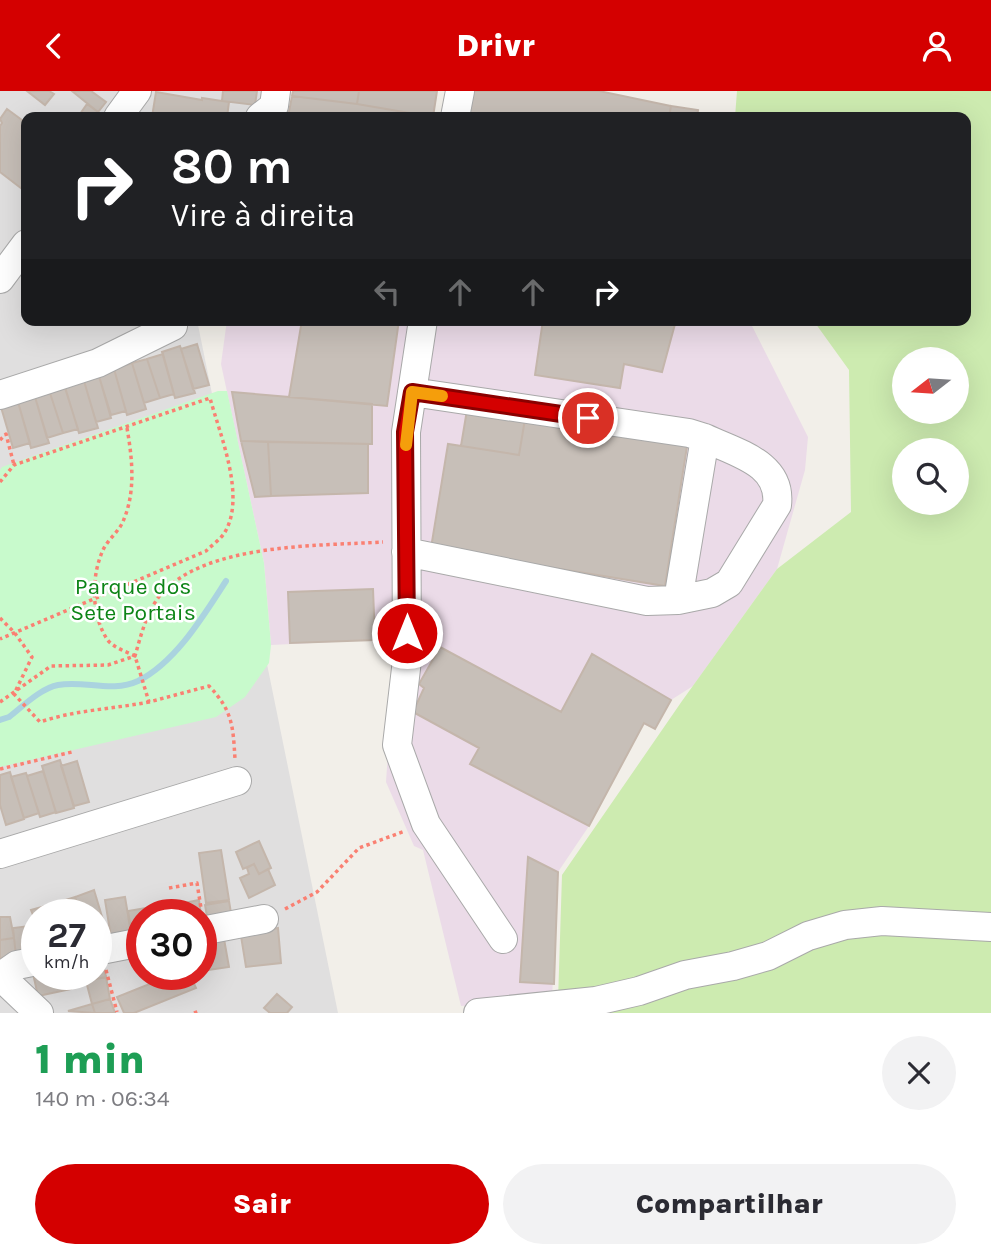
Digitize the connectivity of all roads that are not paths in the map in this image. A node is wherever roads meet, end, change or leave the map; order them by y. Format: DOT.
graph roads {
  1 [pos="137,91"];
  2 [pos="276,91"];
  3 [pos="460,91"];
  4 [pos="122,112"];
  5 [pos="266,112"];
  6 [pos="457,112"];
  7 [pos="173,326"];
  8 [pos="422,326"];
  9 [pos="412,392"];
  10 [pos="0,395"];
  11 [pos="705,438"];
  12 [pos="406,546"];
  13 [pos="678,600"];
  14 [pos="237,781"];
  15 [pos="0,855"];
  16 [pos="264,919"];
  17 [pos="991,927"];
  18 [pos="217,928"];
  19 [pos="503,939"];
  20 [pos="21,964"];
  21 [pos="1,977"];
  22 [pos="39,1013"];
  23 [pos="478,1013"];
  1 -- 4 [label="street"];
  2 -- 5 [label="street"];
  3 -- 6 [label="street"];
  7 -- 10 [label="street"];
  8 -- 9 [label="street"];
  9 -- 11 [label="street"];
  9 -- 12 [label="street"];
  11 -- 13 [label="street"];
  11 -- 13 [label="street"];
  12 -- 13 [label="street"];
  12 -- 19 [label="street"];
  14 -- 15 [label="street"];
  16 -- 18 [label="street"];
  17 -- 23 [label="street"];
  20 -- 21 [label="street"];
  21 -- 22 [label="street"];
}
